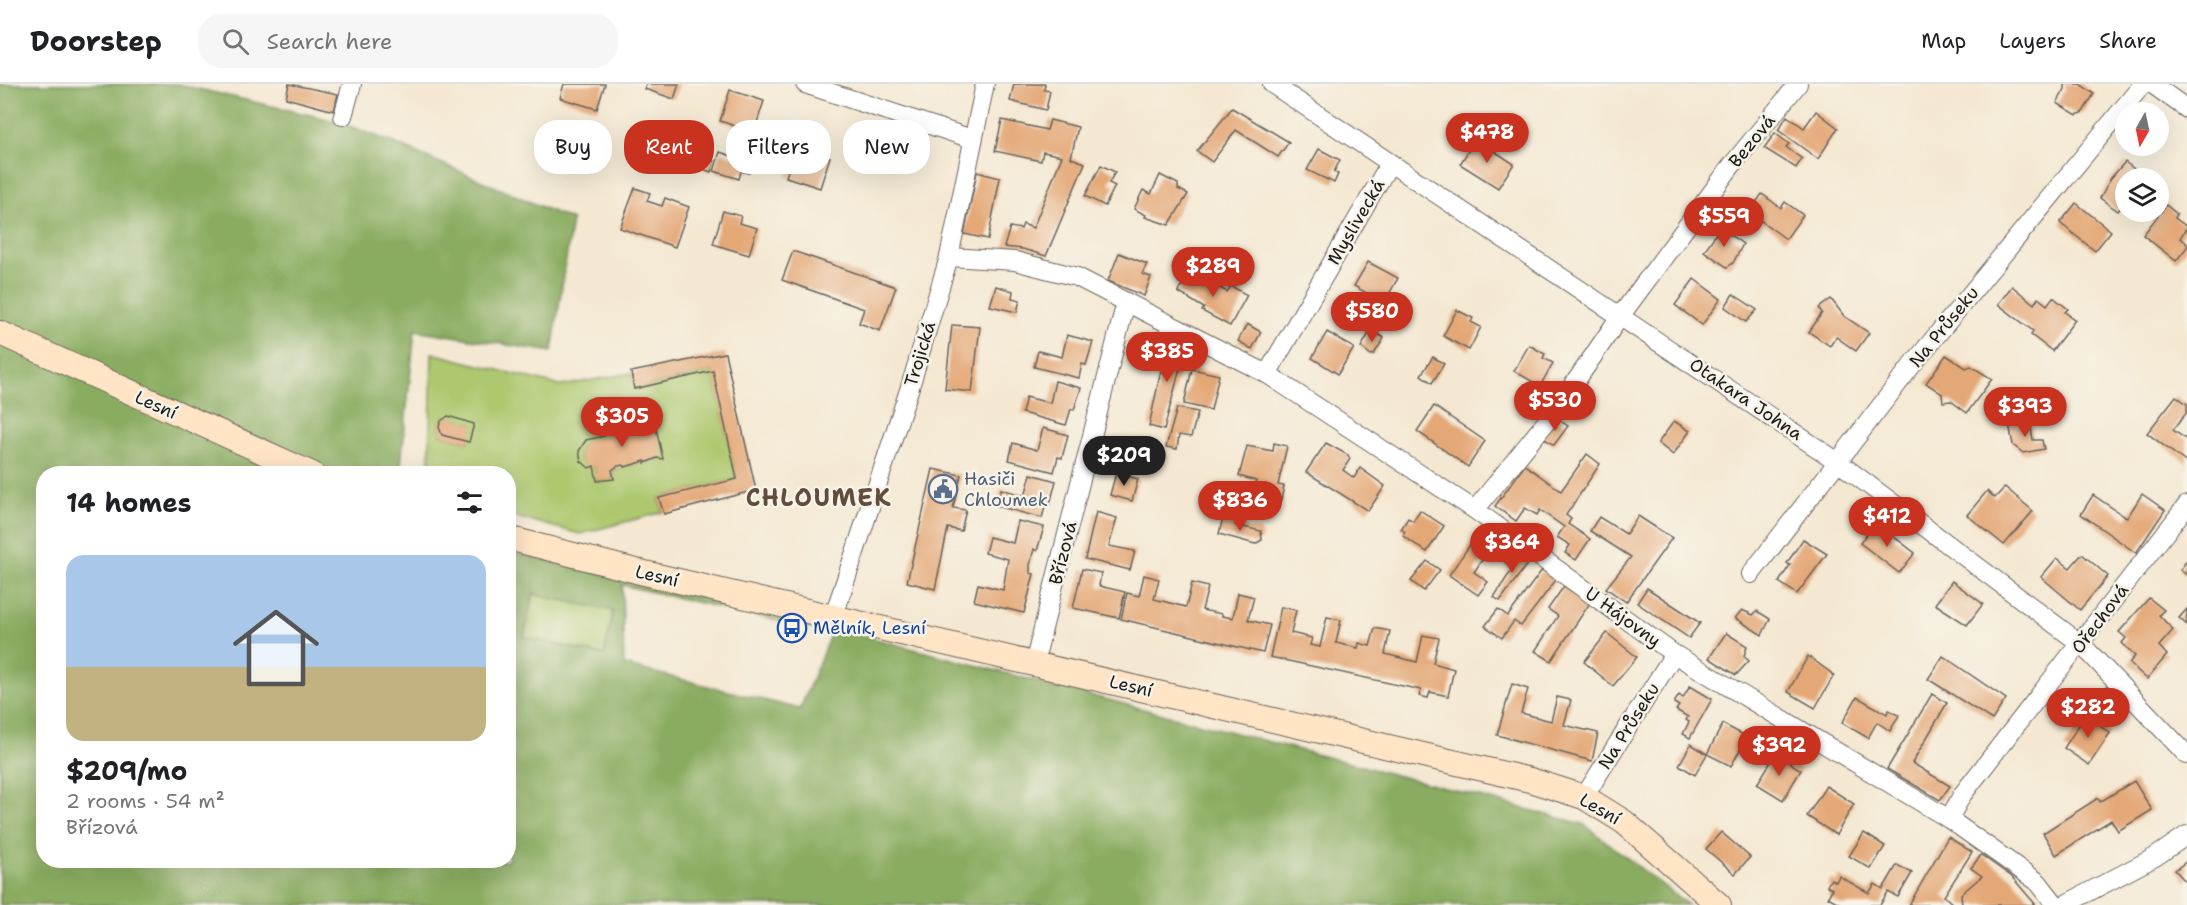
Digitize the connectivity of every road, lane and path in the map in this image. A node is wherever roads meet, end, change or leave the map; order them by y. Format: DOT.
graph roads {
  1 [pos="352,84"];
  2 [pos="805,84"];
  3 [pos="985,84"];
  4 [pos="1272,84"];
  5 [pos="1798,84"];
  6 [pos="2143,84"];
  7 [pos="2152,84"];
  8 [pos="2187,109"];
  9 [pos="343,116"];
  10 [pos="972,139"];
  11 [pos="1390,163"];
  12 [pos="949,257"];
  13 [pos="1126,302"];
  14 [pos="1621,315"];
  15 [pos="0,333"];
  16 [pos="1267,374"];
  17 [pos="1838,462"];
  18 [pos="294,466"];
  19 [pos="2187,504"];
  20 [pos="1475,510"];
  21 [pos="516,540"];
  22 [pos="1750,574"];
  23 [pos="833,618"];
  24 [pos="2081,644"];
  25 [pos="1674,654"];
  26 [pos="1034,664"];
  27 [pos="2187,755"];
  28 [pos="1584,797"];
  29 [pos="1949,819"];
  30 [pos="2187,834"];
  31 [pos="1719,905"];
  32 [pos="2056,905"];
  33 [pos="2064,905"];
  1 -- 9 [label="street"];
  2 -- 10 [label="street"];
  3 -- 10 [label="street, Trojická"];
  4 -- 11 [label="street, Otakara Johna"];
  5 -- 14 [label="street, Bezová"];
  6 -- 17 [label="street, Na Průseku"];
  7 -- 8 [label="street"];
  10 -- 12 [label="street, Trojická"];
  11 -- 14 [label="street, Otakara Johna"];
  11 -- 16 [label="street, Myslivecká"];
  12 -- 13 [label="street, U Hájovny"];
  12 -- 23 [label="street, Trojická"];
  13 -- 16 [label="street, U Hájovny"];
  13 -- 26 [label="street, Břízová"];
  14 -- 17 [label="street, Otakara Johna"];
  14 -- 20 [label="street, Bezová"];
  15 -- 18 [label="street, Lesní"];
  16 -- 20 [label="street, U Hájovny"];
  17 -- 22 [label="street, Na Průseku"];
  17 -- 24 [label="street, Otakara Johna"];
  19 -- 24 [label="street, Ořechová"];
  20 -- 25 [label="street, U Hájovny"];
  21 -- 23 [label="street, Lesní"];
  23 -- 26 [label="street, Lesní"];
  24 -- 27 [label="street, Otakara Johna"];
  24 -- 29 [label="street, Ořechová"];
  25 -- 28 [label="street, Na Průseku"];
  25 -- 29 [label="street, U Hájovny"];
  26 -- 28 [label="street, Lesní"];
  28 -- 31 [label="street, Lesní"];
  29 -- 32 [label="street, U Hájovny"];
  30 -- 33 [label="street"];
}
